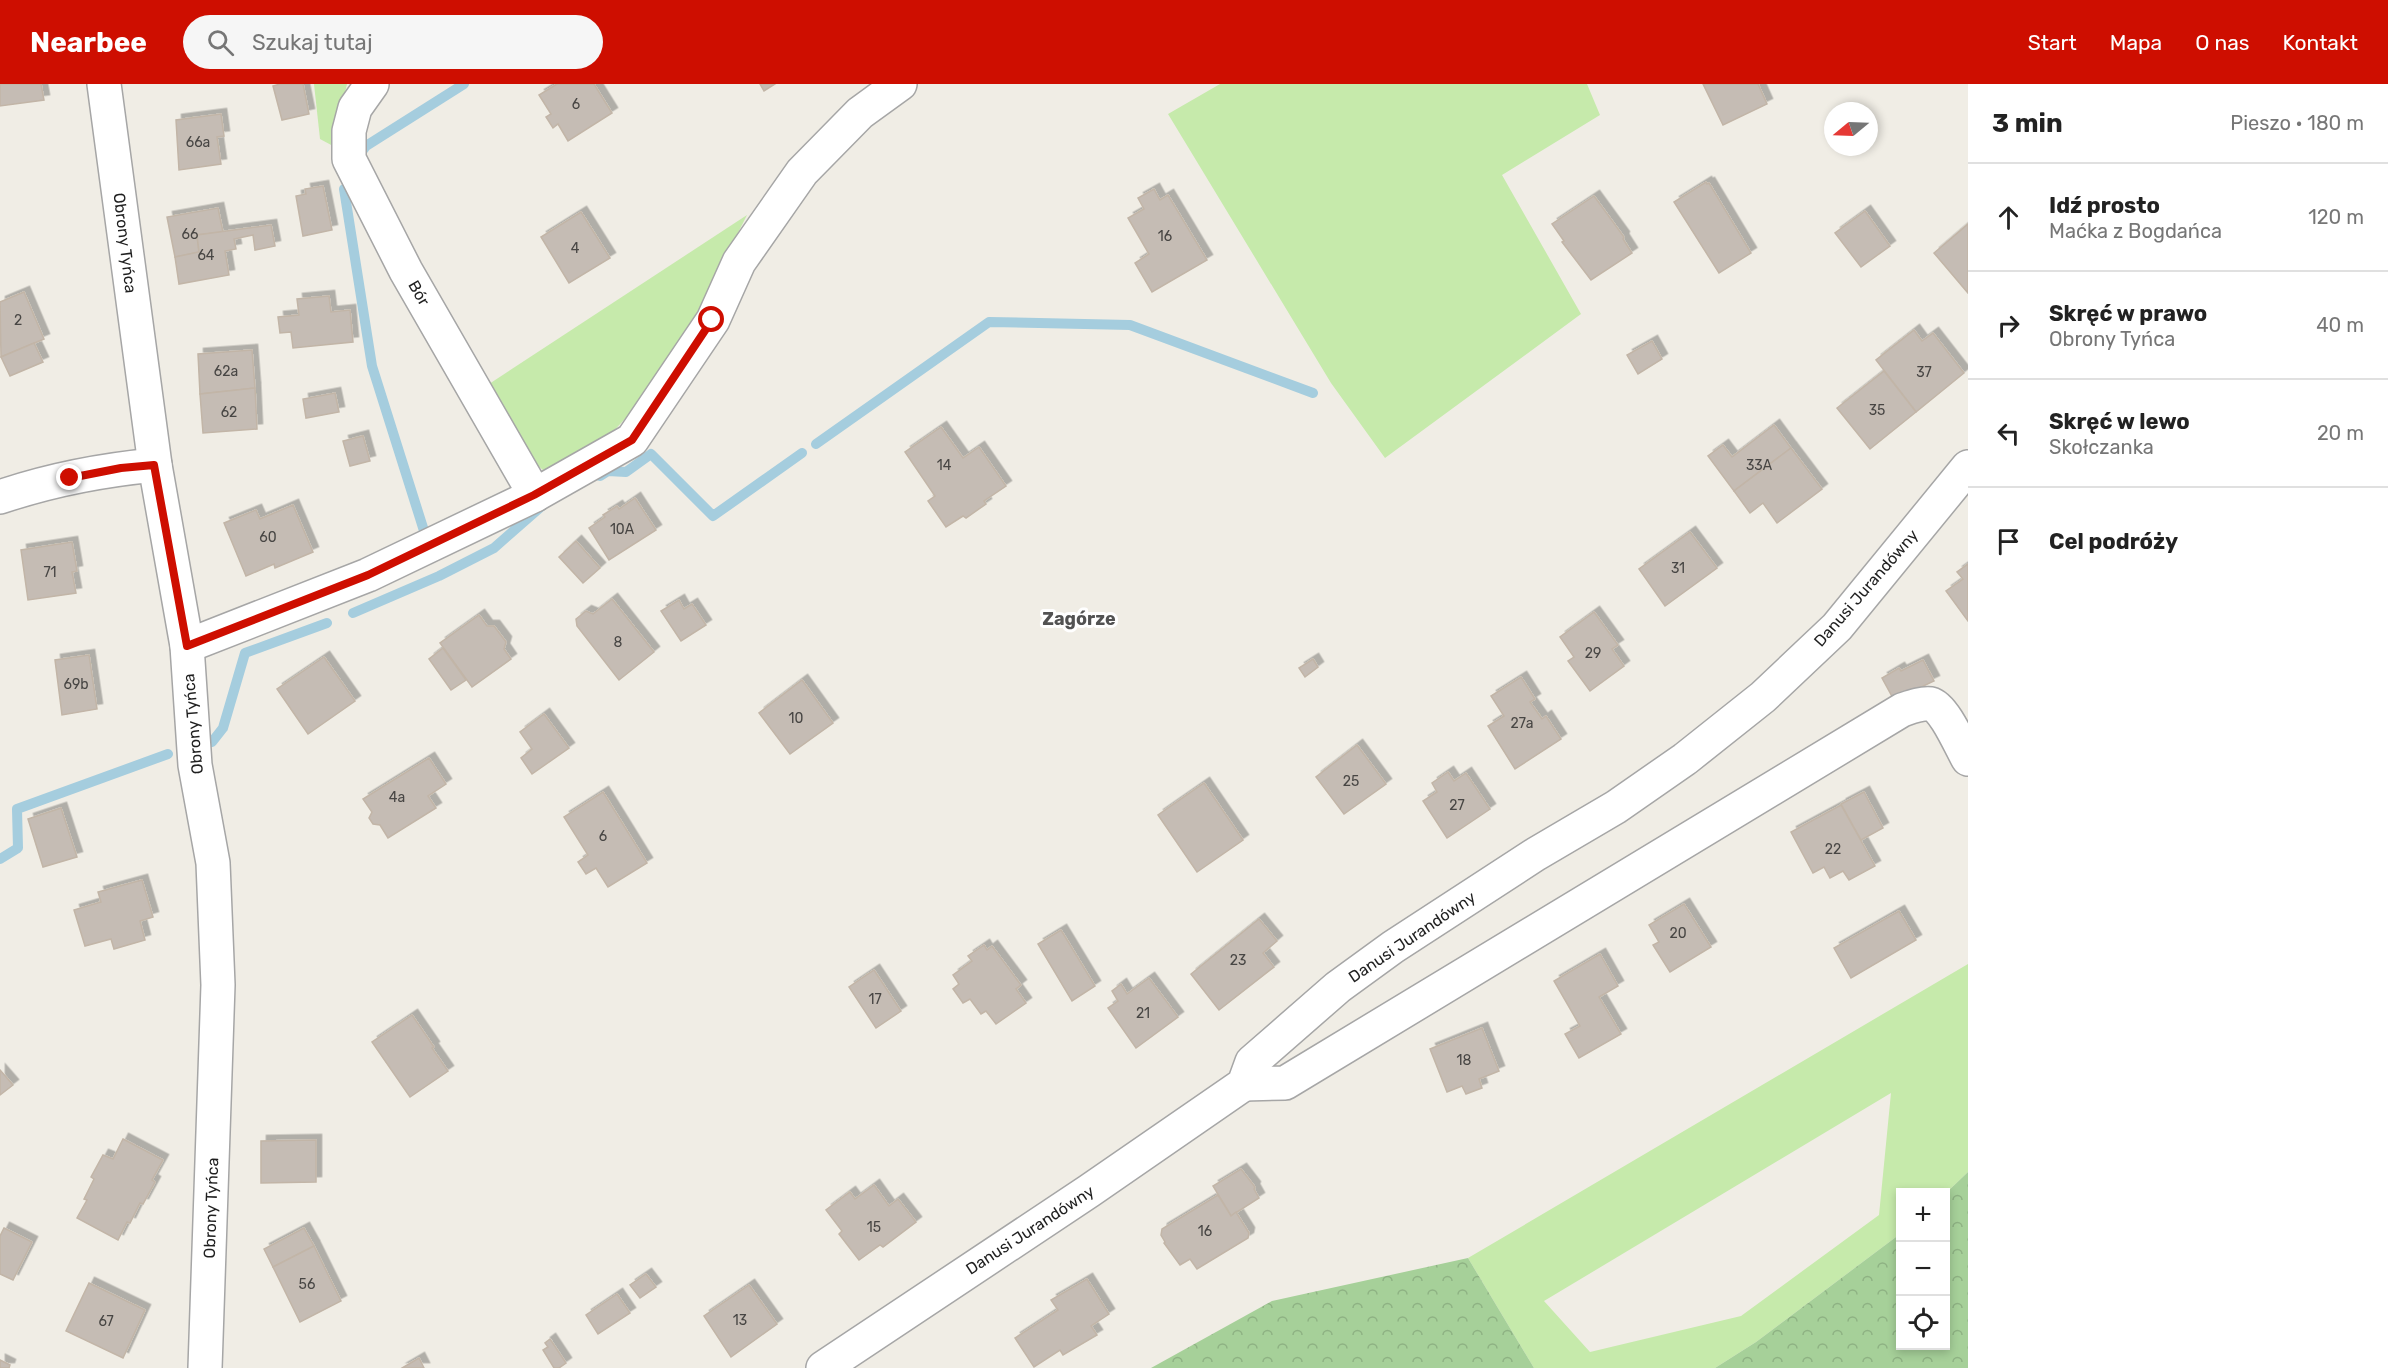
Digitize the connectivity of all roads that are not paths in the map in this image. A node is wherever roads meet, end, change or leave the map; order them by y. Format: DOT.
graph roads {
  1 [pos="105,84"];
  2 [pos="372,84"];
  3 [pos="900,84"];
  4 [pos="154,465"];
  5 [pos="1968,467"];
  6 [pos="534,495"];
  7 [pos="0,496"];
  8 [pos="187,646"];
  9 [pos="1968,759"];
  10 [pos="1244,1084"];
  11 [pos="205,1368"];
  12 [pos="822,1368"];
  1 -- 4 [label="street, Obrony Tyńca"];
  2 -- 6 [label="street, Bór"];
  3 -- 6 [label="street"];
  4 -- 7 [label="street"];
  4 -- 8 [label="street, Obrony Tyńca"];
  5 -- 10 [label="street, Danusi Jurandówny"];
  6 -- 8 [label="street"];
  8 -- 11 [label="street, Obrony Tyńca"];
  9 -- 10 [label="street"];
  10 -- 12 [label="street, Danusi Jurandówny"];
}
